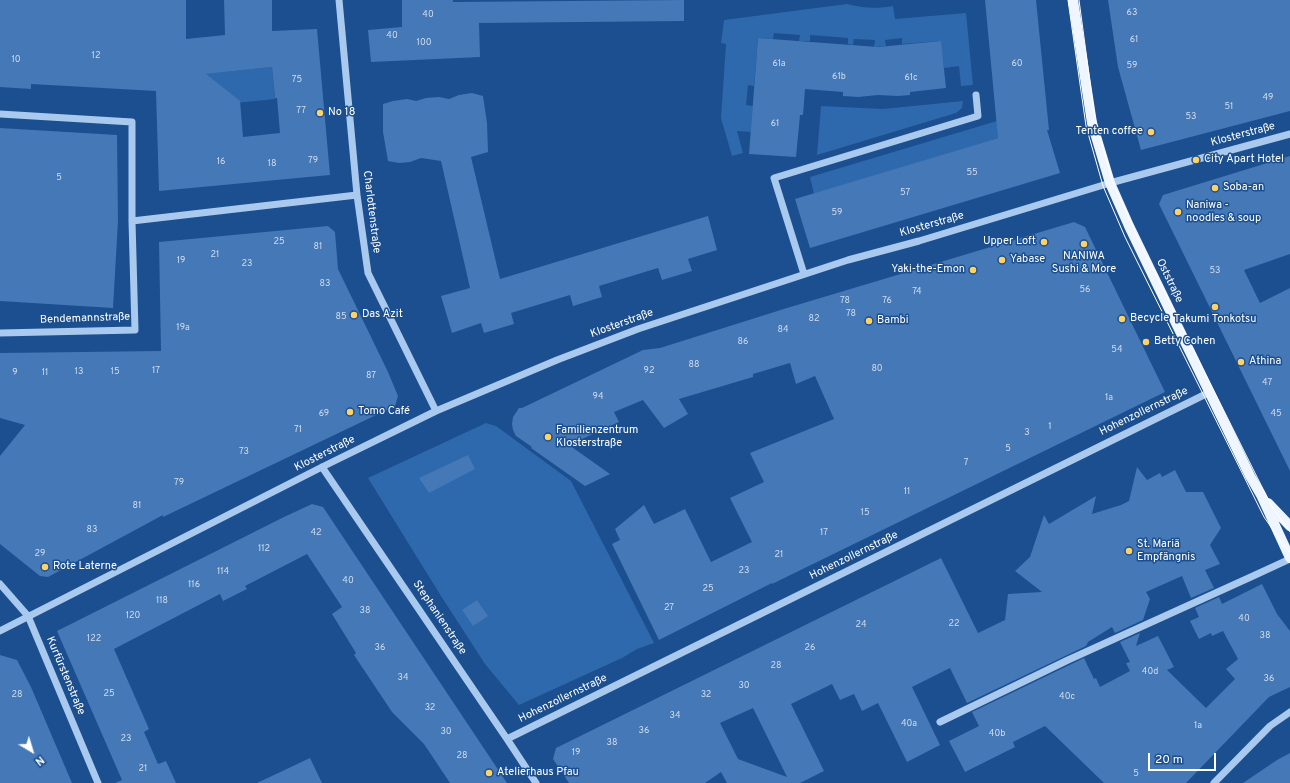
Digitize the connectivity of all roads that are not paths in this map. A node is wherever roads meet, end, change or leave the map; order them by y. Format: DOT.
graph roads {
  1 [pos="339,0"];
  2 [pos="1073,0"];
  3 [pos="976,95"];
  4 [pos="0,114"];
  5 [pos="1290,134"];
  6 [pos="1110,183"];
  7 [pos="357,195"];
  8 [pos="132,221"];
  9 [pos="804,274"];
  10 [pos="0,333"];
  11 [pos="1210,392"];
  12 [pos="436,411"];
  13 [pos="322,467"];
  14 [pos="1261,495"];
  15 [pos="1290,526"];
  16 [pos="1290,558"];
  17 [pos="0,584"];
  18 [pos="28,616"];
  19 [pos="0,631"];
  20 [pos="1290,712"];
  21 [pos="940,722"];
  22 [pos="507,739"];
  23 [pos="98,783"];
  24 [pos="536,783"];
  25 [pos="1214,783"];
  1 -- 7 [label="street, Charlottenstraße"];
  2 -- 6 [label="main road, Oststraße"];
  3 -- 9 [label="street"];
  4 -- 8 [label="street, Bendemannstraße"];
  5 -- 6 [label="street, Klosterstraße"];
  6 -- 9 [label="street, Klosterstraße"];
  6 -- 11 [label="main road, Oststraße"];
  7 -- 8 [label="street"];
  7 -- 12 [label="street, Charlottenstraße"];
  8 -- 10 [label="street, Bendemannstraße"];
  9 -- 12 [label="street, Klosterstraße"];
  11 -- 14 [label="main road, Oststraße"];
  11 -- 22 [label="street, Hohenzollernstraße"];
  12 -- 13 [label="street, Klosterstraße"];
  13 -- 18 [label="street, Klosterstraße"];
  13 -- 22 [label="street, Stephanienstraße"];
  14 -- 15 [label="main road"];
  14 -- 16 [label="main road, Oststraße"];
  16 -- 21 [label="street"];
  17 -- 18 [label="street, Kurfürstenstraße"];
  18 -- 19 [label="street, Klosterstraße"];
  18 -- 23 [label="street, Kurfürstenstraße"];
  20 -- 25 [label="street"];
  22 -- 24 [label="street, Stephanienstraße"];
}
